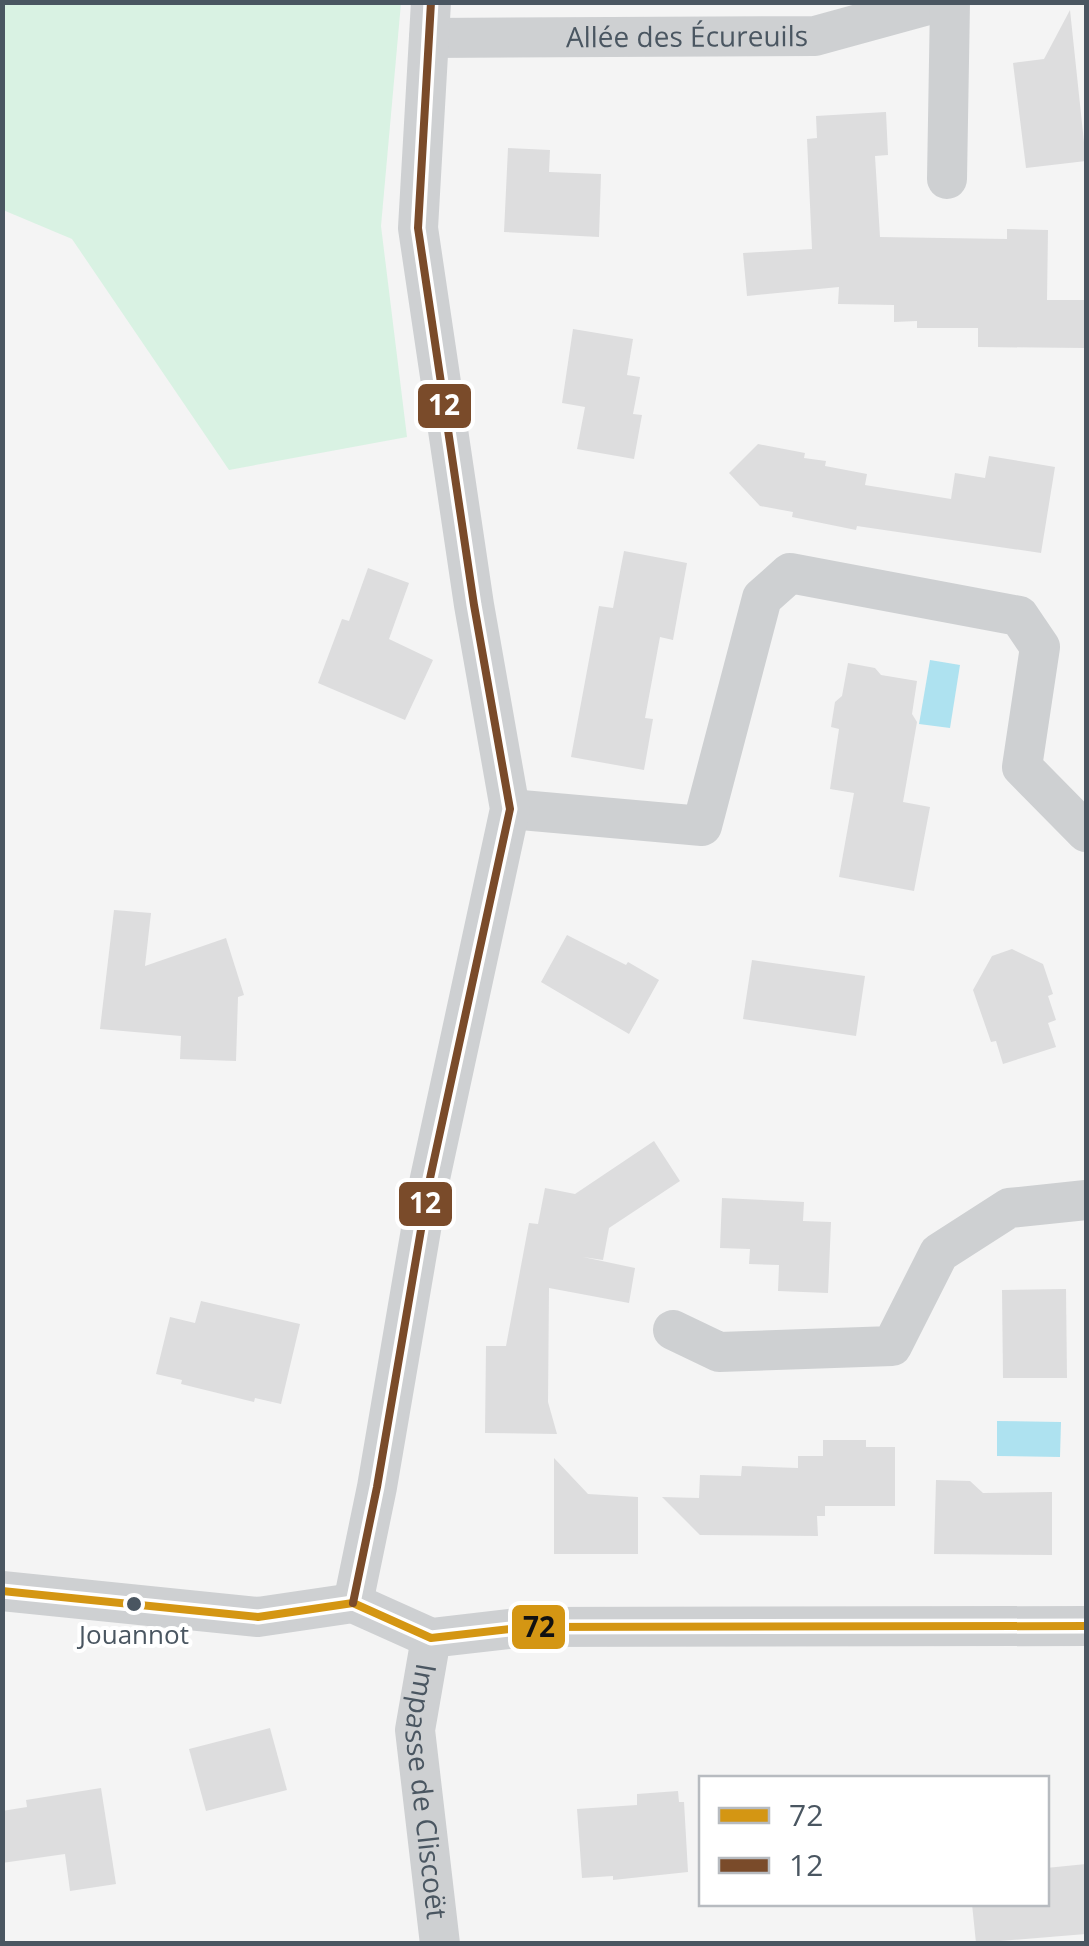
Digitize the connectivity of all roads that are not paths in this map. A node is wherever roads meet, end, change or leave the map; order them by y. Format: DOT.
graph roads {
  1 [pos="939,2"];
  2 [pos="950,2"];
  3 [pos="430,20"];
  4 [pos="947,178"];
  5 [pos="510,809"];
  6 [pos="1086,832"];
  7 [pos="1086,1200"];
  8 [pos="673,1330"];
  9 [pos="2,1591"];
  10 [pos="354,1603"];
  11 [pos="1086,1626"];
  12 [pos="432,1638"];
  13 [pos="440,1944"];
  1 -- 3 [label="street, Allée des Écureuils"];
  2 -- 4 [label="street"];
  3 -- 5 [label="street"];
  5 -- 6 [label="street"];
  5 -- 10 [label="street"];
  7 -- 8 [label="street"];
  9 -- 10 [label="street"];
  10 -- 12 [label="street"];
  11 -- 12 [label="street"];
  12 -- 13 [label="street, Impasse de Cliscoët"];
}
